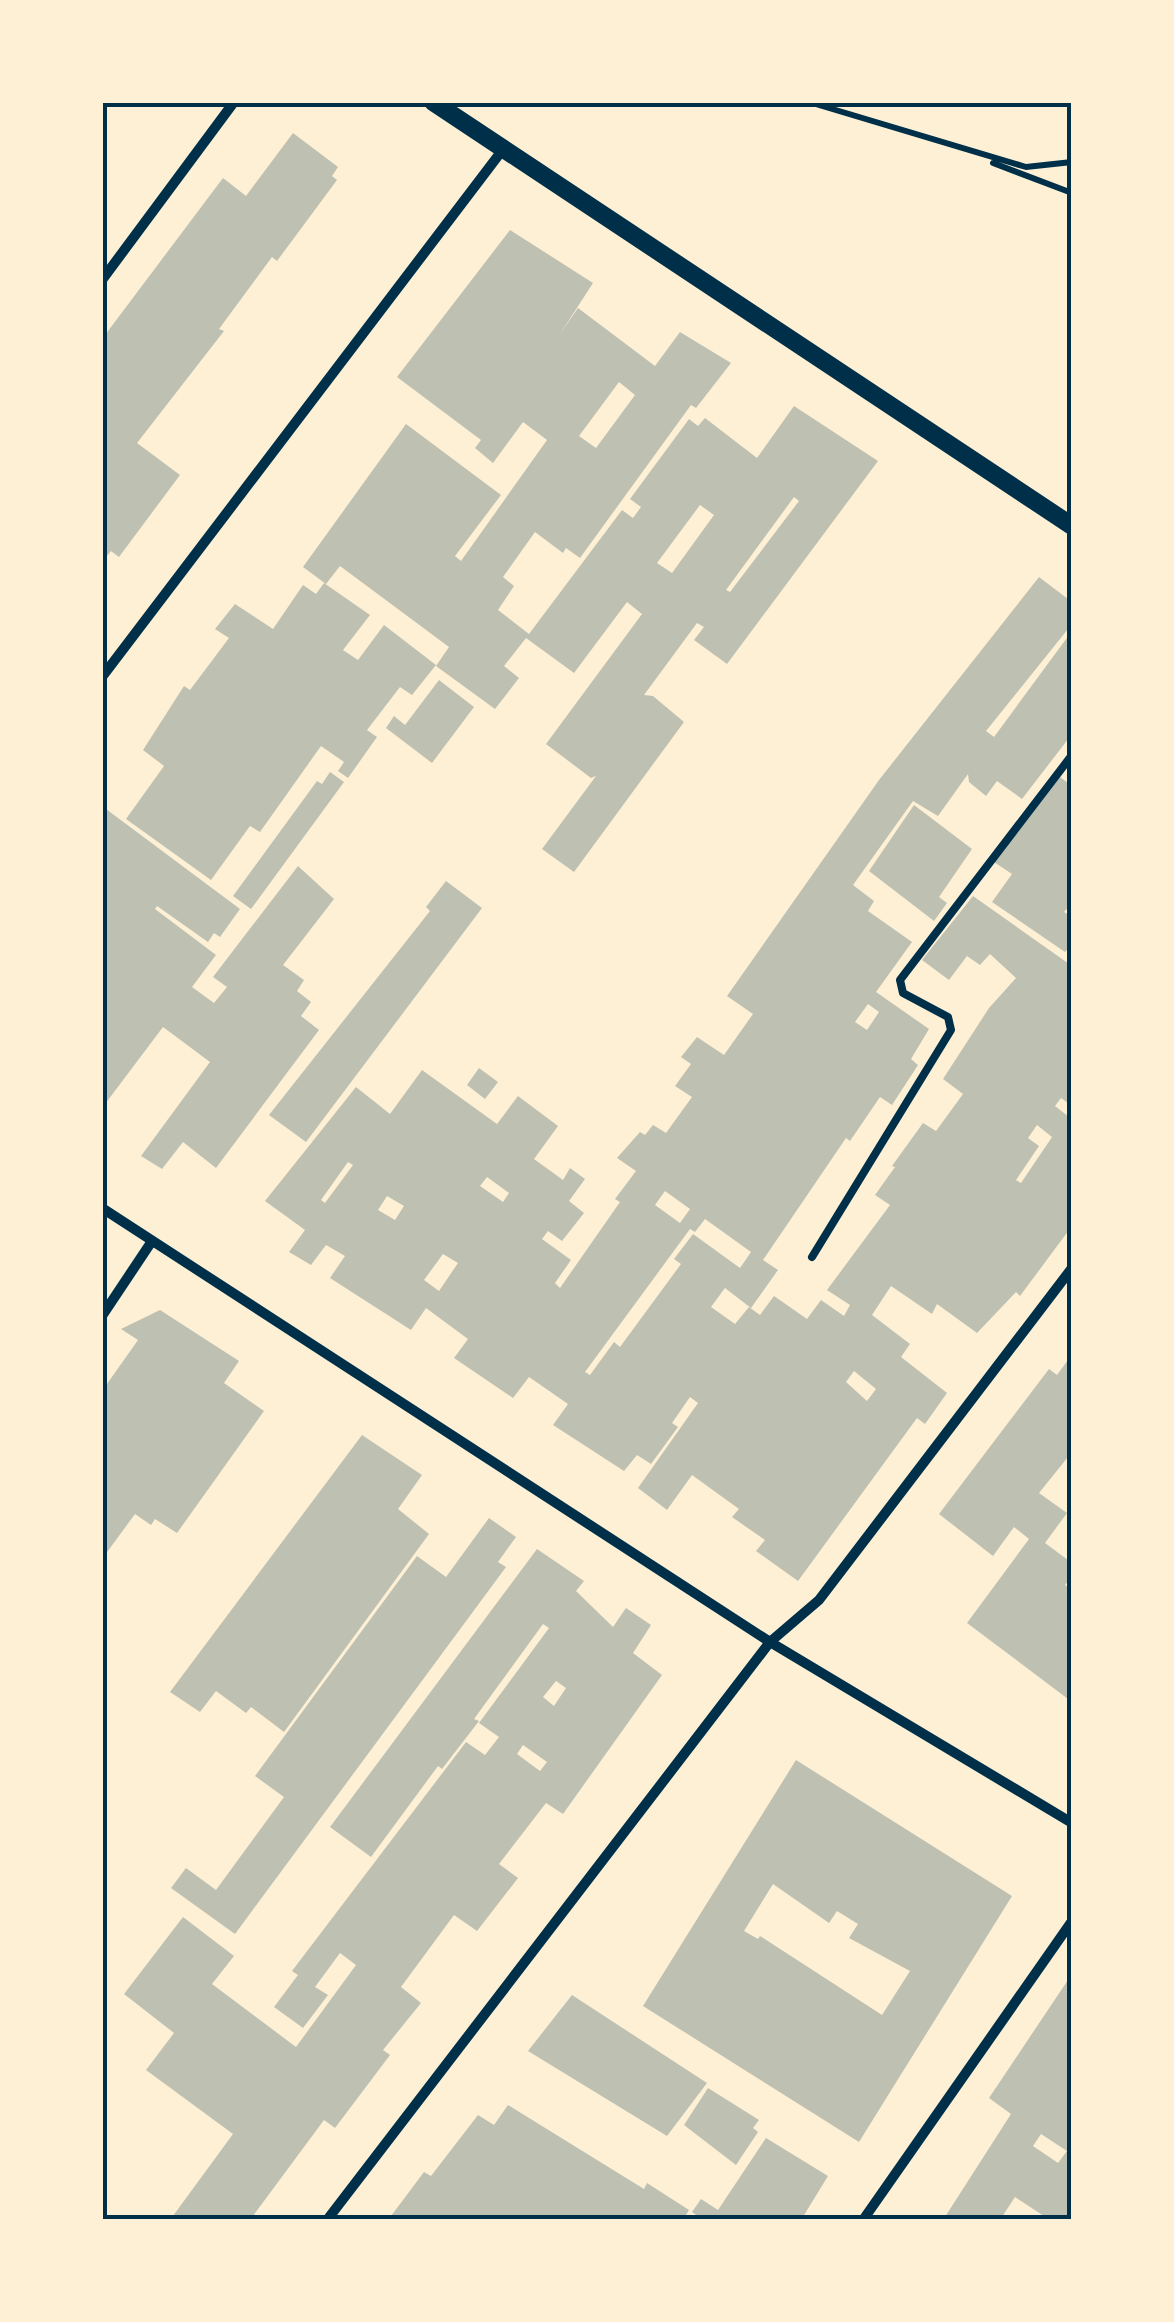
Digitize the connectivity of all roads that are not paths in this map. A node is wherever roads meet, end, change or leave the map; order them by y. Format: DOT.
graph roads {
  1 [pos="234,102"];
  2 [pos="433,102"];
  3 [pos="505,147"];
  4 [pos="102,280"];
  5 [pos="1072,526"];
  6 [pos="102,677"];
  7 [pos="1072,755"];
  8 [pos="102,1208"];
  9 [pos="152,1240"];
  10 [pos="812,1256"];
  11 [pos="1072,1268"];
  12 [pos="102,1316"];
  13 [pos="770,1642"];
  14 [pos="1072,1823"];
  15 [pos="1072,1921"];
  16 [pos="326,2220"];
  17 [pos="864,2220"];
  1 -- 4 [label="street"];
  2 -- 3 [label="street"];
  3 -- 5 [label="street"];
  3 -- 6 [label="street"];
  7 -- 10 [label="lane"];
  8 -- 9 [label="street"];
  9 -- 12 [label="street"];
  9 -- 13 [label="street"];
  11 -- 13 [label="street"];
  13 -- 14 [label="street"];
  13 -- 16 [label="street"];
  15 -- 17 [label="street"];
}
